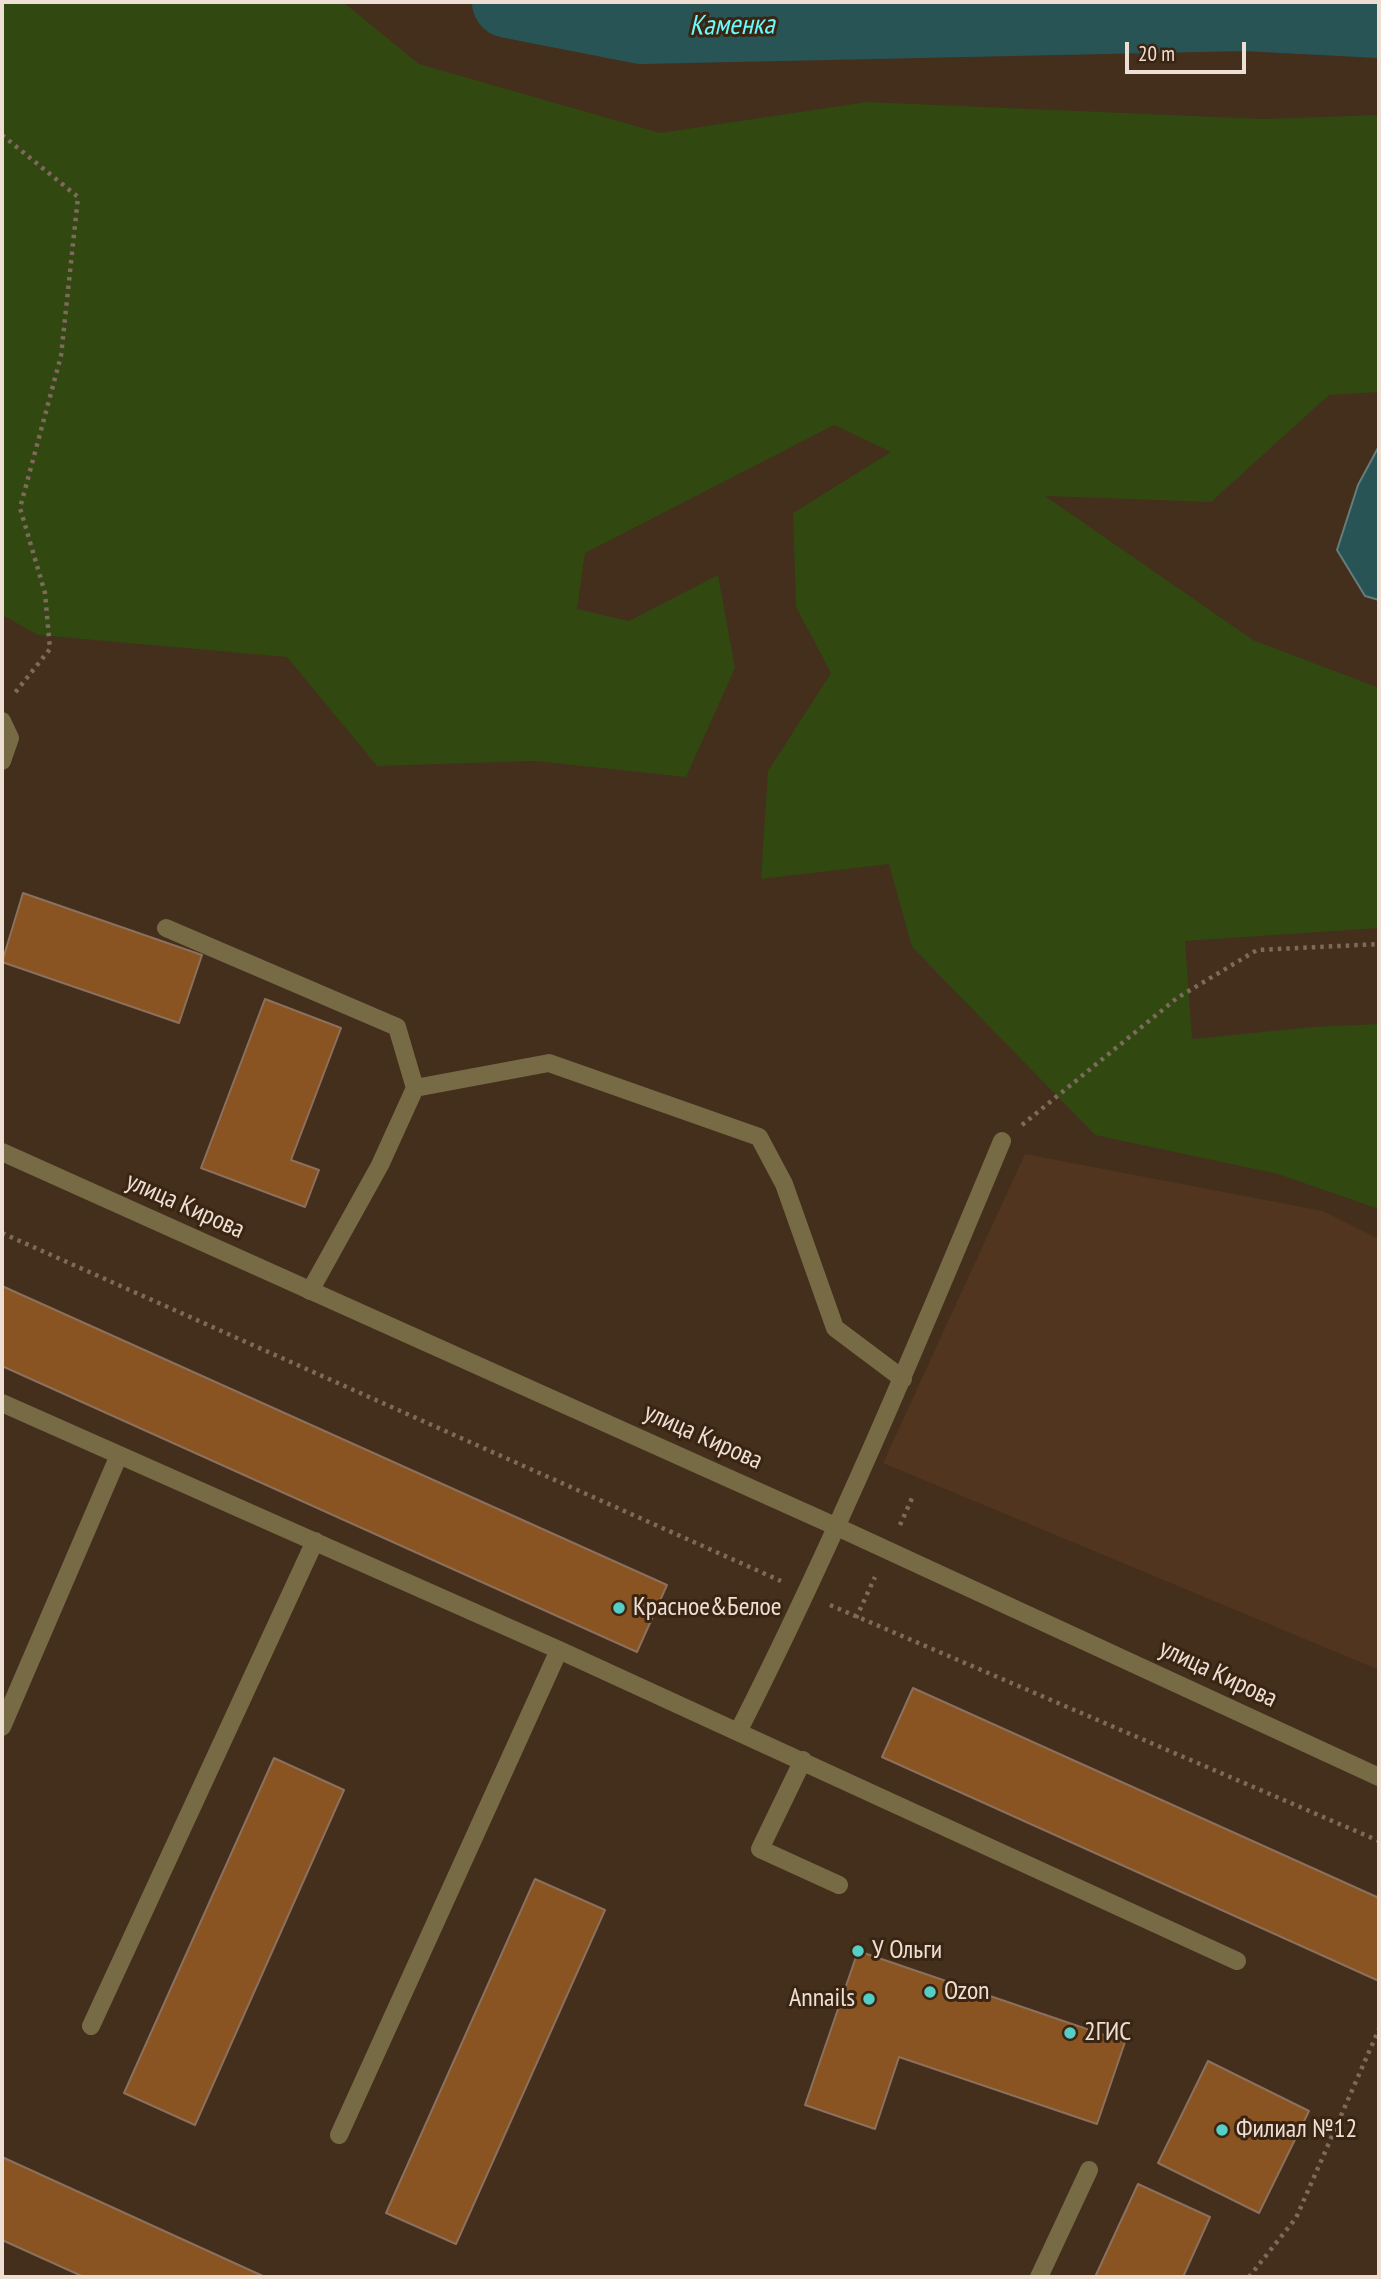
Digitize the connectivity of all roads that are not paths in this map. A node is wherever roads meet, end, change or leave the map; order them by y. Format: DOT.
graph roads {
  1 [pos="2,722"];
  2 [pos="2,761"];
  3 [pos="166,928"];
  4 [pos="415,1088"];
  5 [pos="1002,1141"];
  6 [pos="2,1152"];
  7 [pos="310,1291"];
  8 [pos="903,1379"];
  9 [pos="2,1403"];
  10 [pos="119,1455"];
  11 [pos="835,1526"];
  12 [pos="315,1541"];
  13 [pos="559,1650"];
  14 [pos="2,1727"];
  15 [pos="738,1732"];
  16 [pos="803,1760"];
  17 [pos="1379,1777"];
  18 [pos="839,1885"];
  19 [pos="1237,1961"];
  20 [pos="91,2026"];
  21 [pos="339,2135"];
  22 [pos="1089,2170"];
  23 [pos="1039,2277"];
  1 -- 2 [label="street"];
  3 -- 4 [label="street"];
  4 -- 7 [label="street"];
  4 -- 8 [label="street"];
  5 -- 8 [label="street"];
  6 -- 7 [label="street, улица Кирова"];
  7 -- 11 [label="street, улица Кирова"];
  8 -- 11 [label="street"];
  9 -- 10 [label="street"];
  10 -- 12 [label="street"];
  10 -- 14 [label="street"];
  11 -- 15 [label="street"];
  11 -- 17 [label="street, улица Кирова"];
  12 -- 13 [label="street"];
  12 -- 20 [label="street"];
  13 -- 15 [label="street"];
  13 -- 21 [label="street"];
  15 -- 16 [label="street"];
  16 -- 18 [label="street"];
  16 -- 19 [label="street"];
  22 -- 23 [label="street"];
}
